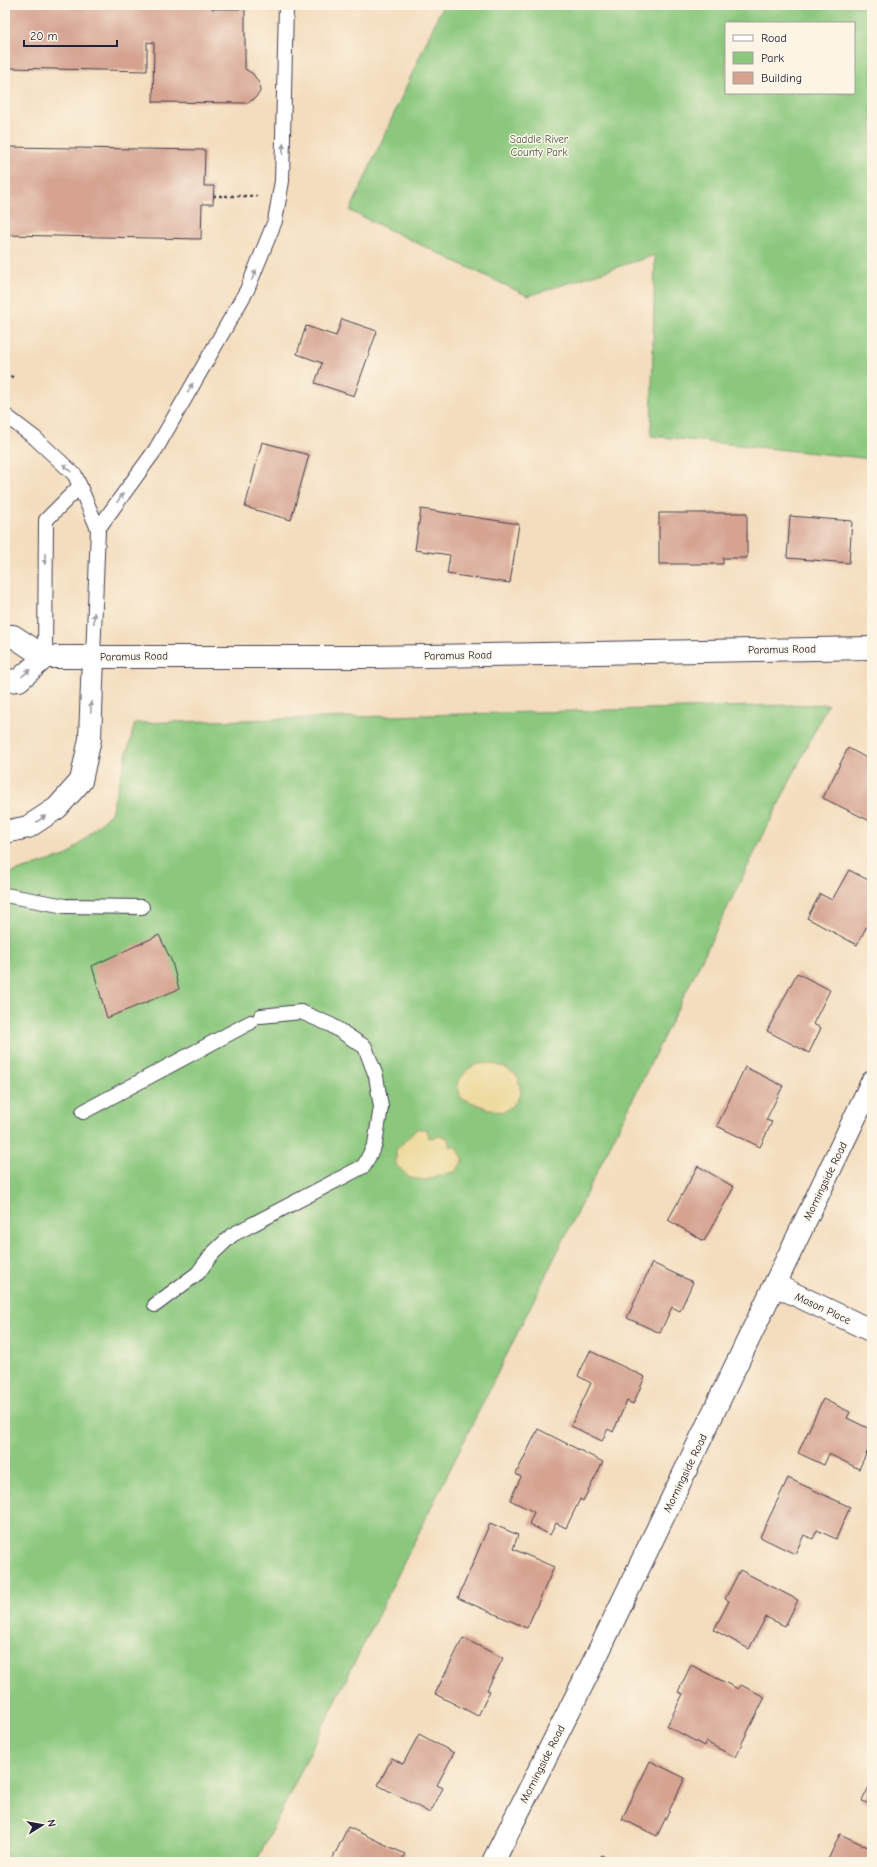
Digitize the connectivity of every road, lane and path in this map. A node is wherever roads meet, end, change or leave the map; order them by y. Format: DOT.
graph roads {
  1 [pos="286,5"];
  2 [pos="213,196"];
  3 [pos="260,196"];
  4 [pos="5,373"];
  5 [pos="14,378"];
  6 [pos="5,415"];
  7 [pos="80,486"];
  8 [pos="98,529"];
  9 [pos="5,636"];
  10 [pos="872,648"];
  11 [pos="45,657"];
  12 [pos="93,657"];
  13 [pos="5,680"];
  14 [pos="5,832"];
  15 [pos="5,895"];
  16 [pos="142,907"];
  17 [pos="872,1082"];
  18 [pos="83,1112"];
  19 [pos="775,1285"];
  20 [pos="155,1305"];
  21 [pos="872,1331"];
  22 [pos="493,1862"];
  8 -- 1 [label="lane, one-way"];
  2 -- 3 [label="path"];
  4 -- 5 [label="path"];
  7 -- 6 [label="lane, one-way"];
  7 -- 8 [label="lane"];
  7 -- 11 [label="lane, one-way"];
  12 -- 8 [label="lane, one-way"];
  9 -- 11 [label="main road"];
  10 -- 12 [label="main road, Paramus Road"];
  11 -- 12 [label="main road, Paramus Road"];
  13 -- 11 [label="main road, one-way"];
  14 -- 12 [label="main road, one-way"];
  15 -- 16 [label="lane"];
  17 -- 19 [label="main road, Morningside Road"];
  18 -- 20 [label="lane"];
  19 -- 21 [label="main road, Mason Place"];
  19 -- 22 [label="main road, Morningside Road"];
}
